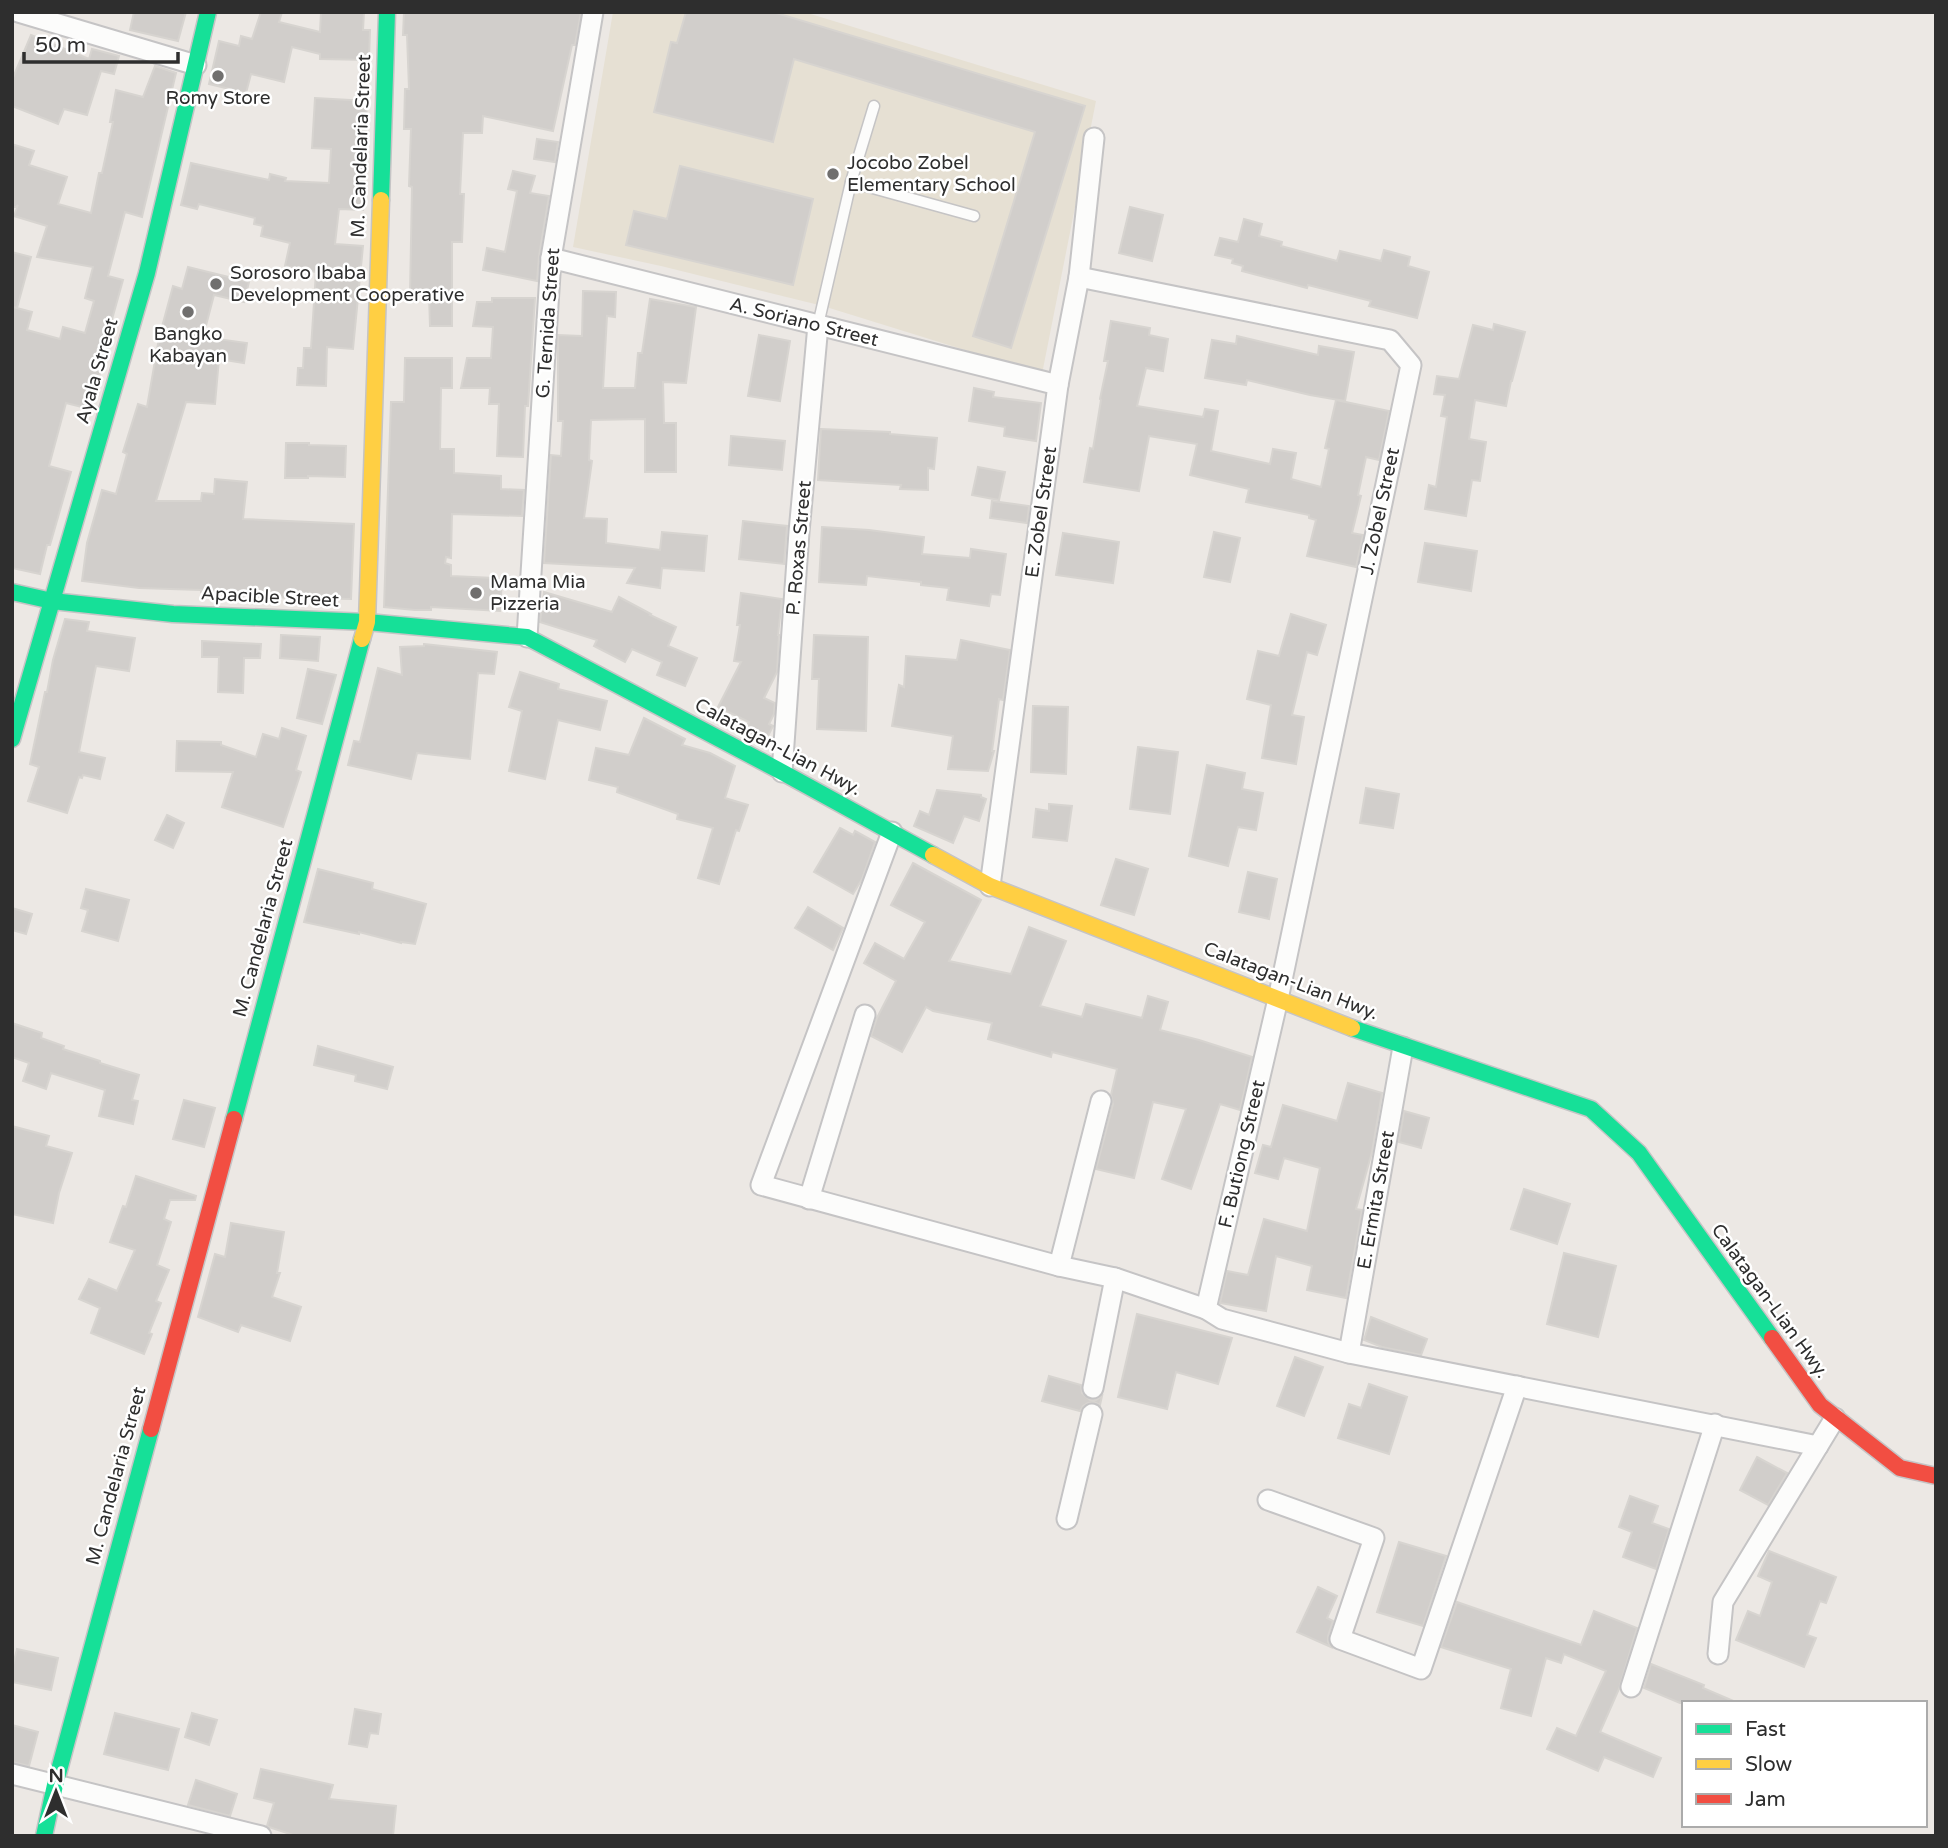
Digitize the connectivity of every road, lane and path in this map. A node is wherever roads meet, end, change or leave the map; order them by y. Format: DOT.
graph roads {
  1 [pos="18,12"];
  2 [pos="208,12"];
  3 [pos="387,12"];
  4 [pos="593,12"];
  5 [pos="196,65"];
  6 [pos="874,106"];
  7 [pos="1094,138"];
  8 [pos="851,182"];
  9 [pos="974,216"];
  10 [pos="551,258"];
  11 [pos="1079,276"];
  12 [pos="818,325"];
  13 [pos="1058,386"];
  14 [pos="12,592"];
  15 [pos="52,601"];
  16 [pos="367,622"];
  17 [pos="527,637"];
  18 [pos="12,738"];
  19 [pos="782,772"];
  20 [pos="892,832"];
  21 [pos="990,886"];
  22 [pos="1279,999"];
  23 [pos="865,1016"];
  24 [pos="1404,1047"];
  25 [pos="1101,1101"];
  26 [pos="809,1199"];
  27 [pos="1059,1266"];
  28 [pos="1115,1278"];
  29 [pos="1206,1309"];
  30 [pos="1349,1353"];
  31 [pos="1517,1386"];
  32 [pos="1093,1388"];
  33 [pos="1092,1414"];
  34 [pos="1835,1418"];
  35 [pos="1715,1424"];
  36 [pos="1818,1446"];
  37 [pos="1936,1476"];
  38 [pos="1268,1500"];
  39 [pos="1067,1519"];
  40 [pos="1718,1654"];
  41 [pos="1631,1687"];
  42 [pos="12,1774"];
  43 [pos="55,1785"];
  44 [pos="44,1836"];
  45 [pos="261,1836"];
  1 -- 5 [label="street"];
  2 -- 5 [label="main road, Ayala Street"];
  3 -- 16 [label="main road, M. Candelaria Street"];
  4 -- 10 [label="street, G. Ternida Street"];
  5 -- 15 [label="main road, Ayala Street"];
  6 -- 8 [label="lane"];
  7 -- 11 [label="street, E. Zobel Street"];
  8 -- 9 [label="lane"];
  8 -- 12 [label="lane"];
  10 -- 12 [label="street, A. Soriano Street"];
  10 -- 17 [label="street, G. Ternida Street"];
  11 -- 13 [label="street, E. Zobel Street"];
  11 -- 22 [label="street, J. Zobel Street"];
  12 -- 13 [label="street, A. Soriano Street"];
  12 -- 19 [label="street, P. Roxas Street"];
  13 -- 21 [label="street, E. Zobel Street"];
  14 -- 15 [label="main road, Apacible Street"];
  15 -- 16 [label="main road, Apacible Street"];
  15 -- 18 [label="main road, Ayala Street"];
  16 -- 17 [label="main road, Apacible Street"];
  16 -- 43 [label="main road, M. Candelaria Street"];
  17 -- 19 [label="main road, Calatagan-Lian Hwy."];
  19 -- 20 [label="main road, Calatagan-Lian Hwy."];
  20 -- 21 [label="main road, Calatagan-Lian Hwy."];
  20 -- 26 [label="street"];
  21 -- 22 [label="main road, Calatagan-Lian Hwy."];
  22 -- 24 [label="main road, Calatagan-Lian Hwy."];
  22 -- 29 [label="street, F. Butiong Street"];
  23 -- 26 [label="street"];
  24 -- 30 [label="street, E. Ermita Street"];
  24 -- 34 [label="main road, Calatagan-Lian Hwy."];
  25 -- 27 [label="street"];
  26 -- 27 [label="street"];
  27 -- 28 [label="street"];
  28 -- 29 [label="street"];
  28 -- 32 [label="street"];
  29 -- 30 [label="street"];
  30 -- 31 [label="street"];
  31 -- 35 [label="street"];
  31 -- 38 [label="street"];
  33 -- 39 [label="street"];
  34 -- 36 [label="street"];
  34 -- 37 [label="main road, Calatagan-Lian Hwy."];
  35 -- 36 [label="street"];
  35 -- 41 [label="street"];
  36 -- 40 [label="street"];
  42 -- 43 [label="street"];
  43 -- 44 [label="main road, M. Candelaria Street"];
  43 -- 45 [label="street"];
}
